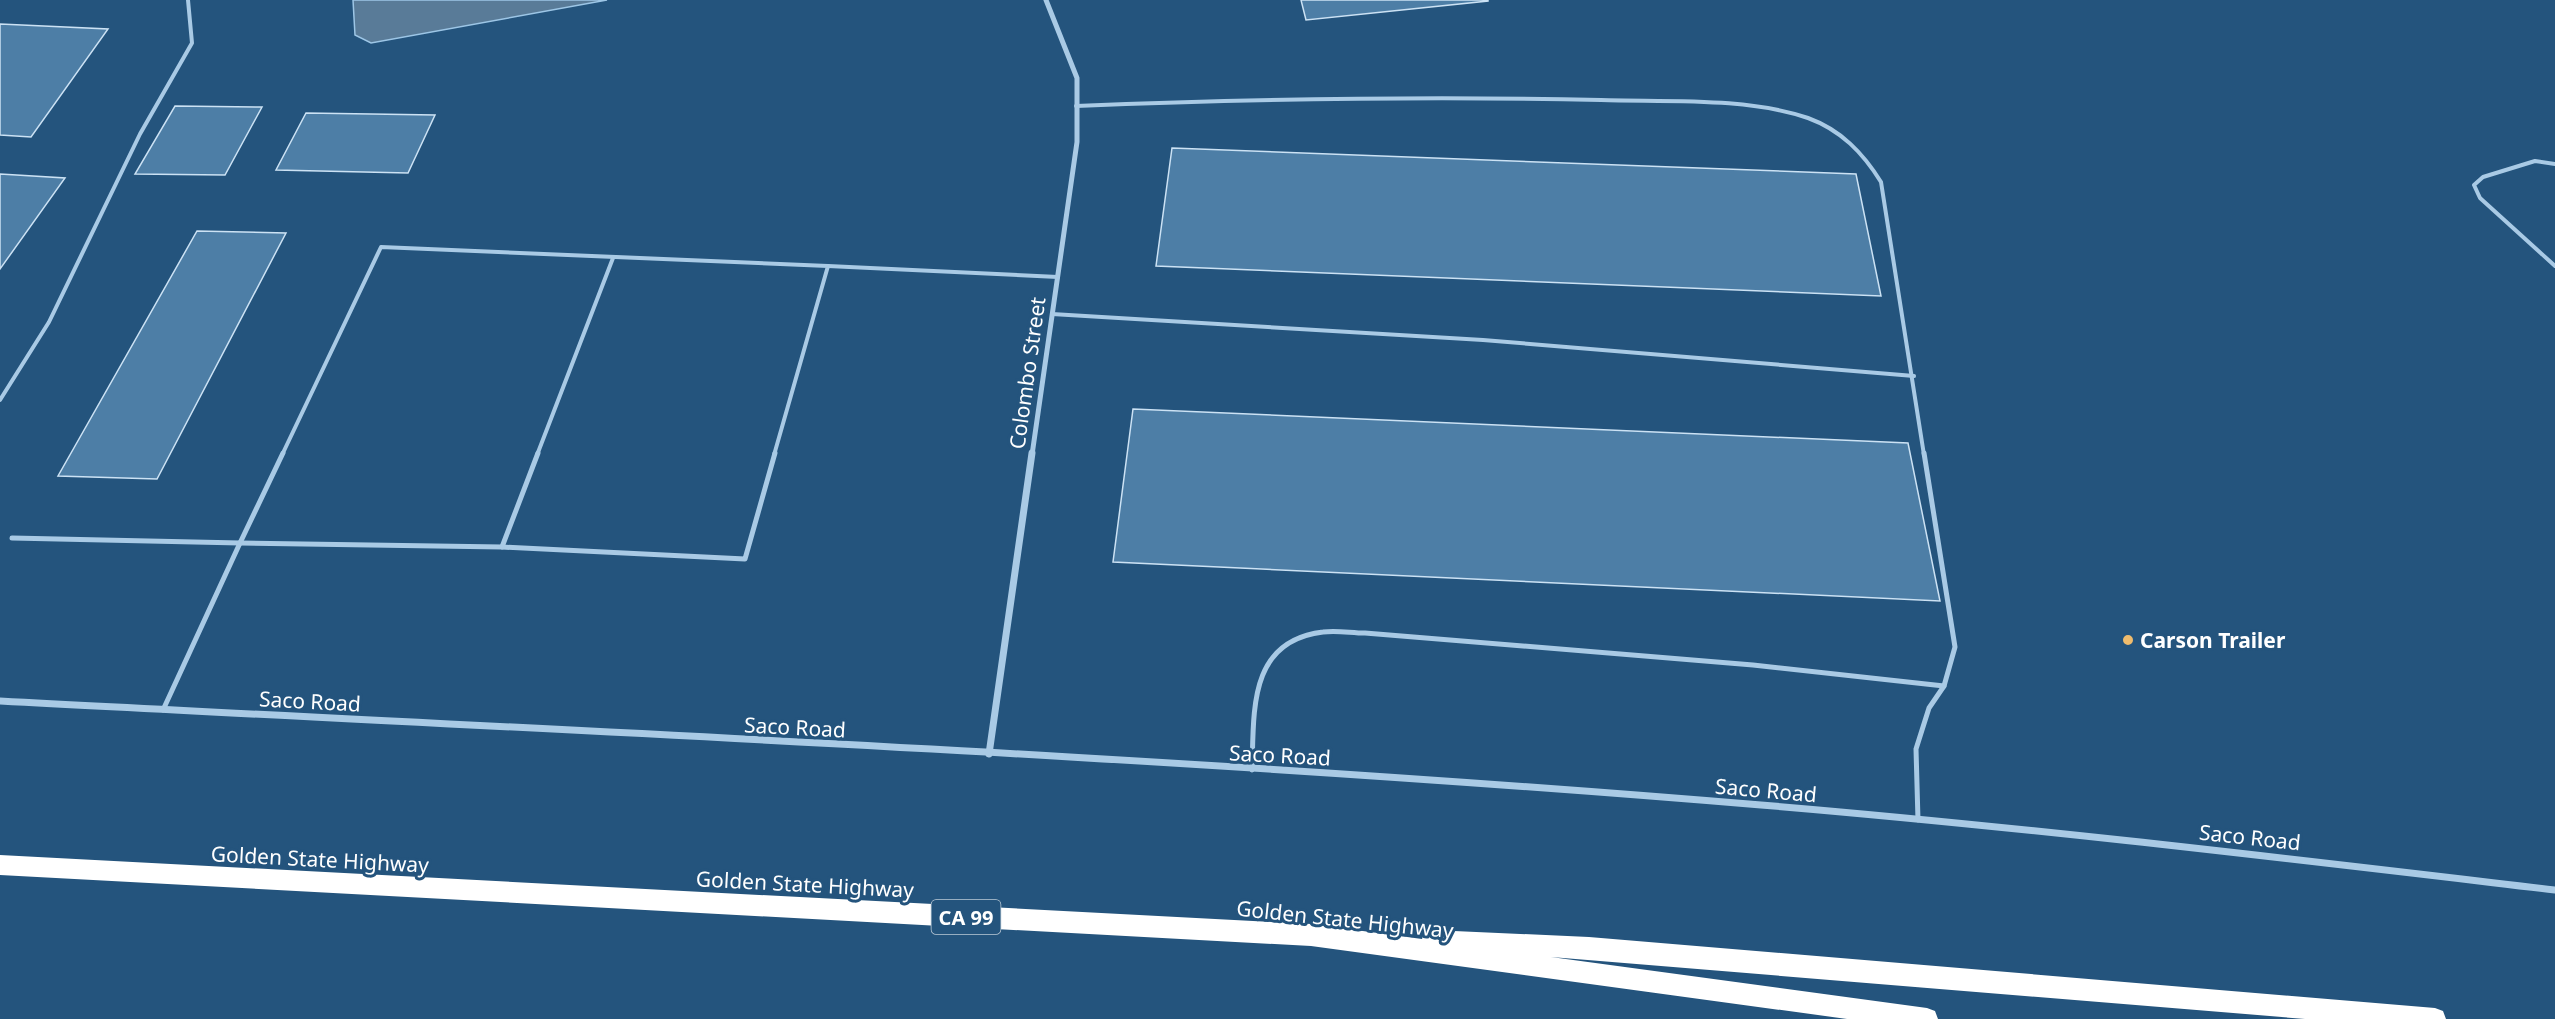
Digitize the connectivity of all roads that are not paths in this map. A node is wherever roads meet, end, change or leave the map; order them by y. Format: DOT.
graph roads {
  1 [pos="188,0"];
  2 [pos="1046,0"];
  3 [pos="1077,106"];
  4 [pos="2555,163"];
  5 [pos="614,258"];
  6 [pos="828,266"];
  7 [pos="2555,266"];
  8 [pos="1058,277"];
  9 [pos="1052,314"];
  10 [pos="1914,376"];
  11 [pos="0,400"];
  12 [pos="12,538"];
  13 [pos="240,543"];
  14 [pos="502,547"];
  15 [pos="1944,686"];
  16 [pos="0,701"];
  17 [pos="163,710"];
  18 [pos="989,754"];
  19 [pos="1252,770"];
  20 [pos="1918,820"];
  21 [pos="0,865"];
  22 [pos="2555,890"];
  23 [pos="1311,935"];
  24 [pos="1927,1019"];
  25 [pos="2435,1019"];
  1 -- 11 [label="lane"];
  2 -- 3 [label="street, Colombo Street"];
  3 -- 8 [label="street, Colombo Street"];
  3 -- 10 [label="lane"];
  4 -- 7 [label="lane"];
  5 -- 6 [label="lane"];
  5 -- 13 [label="lane"];
  5 -- 14 [label="lane"];
  6 -- 8 [label="lane"];
  6 -- 14 [label="lane"];
  8 -- 9 [label="street, Colombo Street"];
  9 -- 10 [label="lane"];
  9 -- 18 [label="street, Colombo Street"];
  10 -- 15 [label="lane"];
  12 -- 13 [label="lane"];
  13 -- 14 [label="lane"];
  13 -- 17 [label="lane"];
  15 -- 19 [label="lane"];
  15 -- 20 [label="lane"];
  16 -- 17 [label="street, Saco Road"];
  17 -- 18 [label="street, Saco Road"];
  18 -- 19 [label="street, Saco Road"];
  19 -- 20 [label="street, Saco Road"];
  20 -- 22 [label="street, Saco Road"];
  21 -- 23 [label="highway, Golden State Highway / CA 99"];
  23 -- 24 [label="highway, Golden State Highway / CA 99"];
  23 -- 25 [label="highway"];
}
